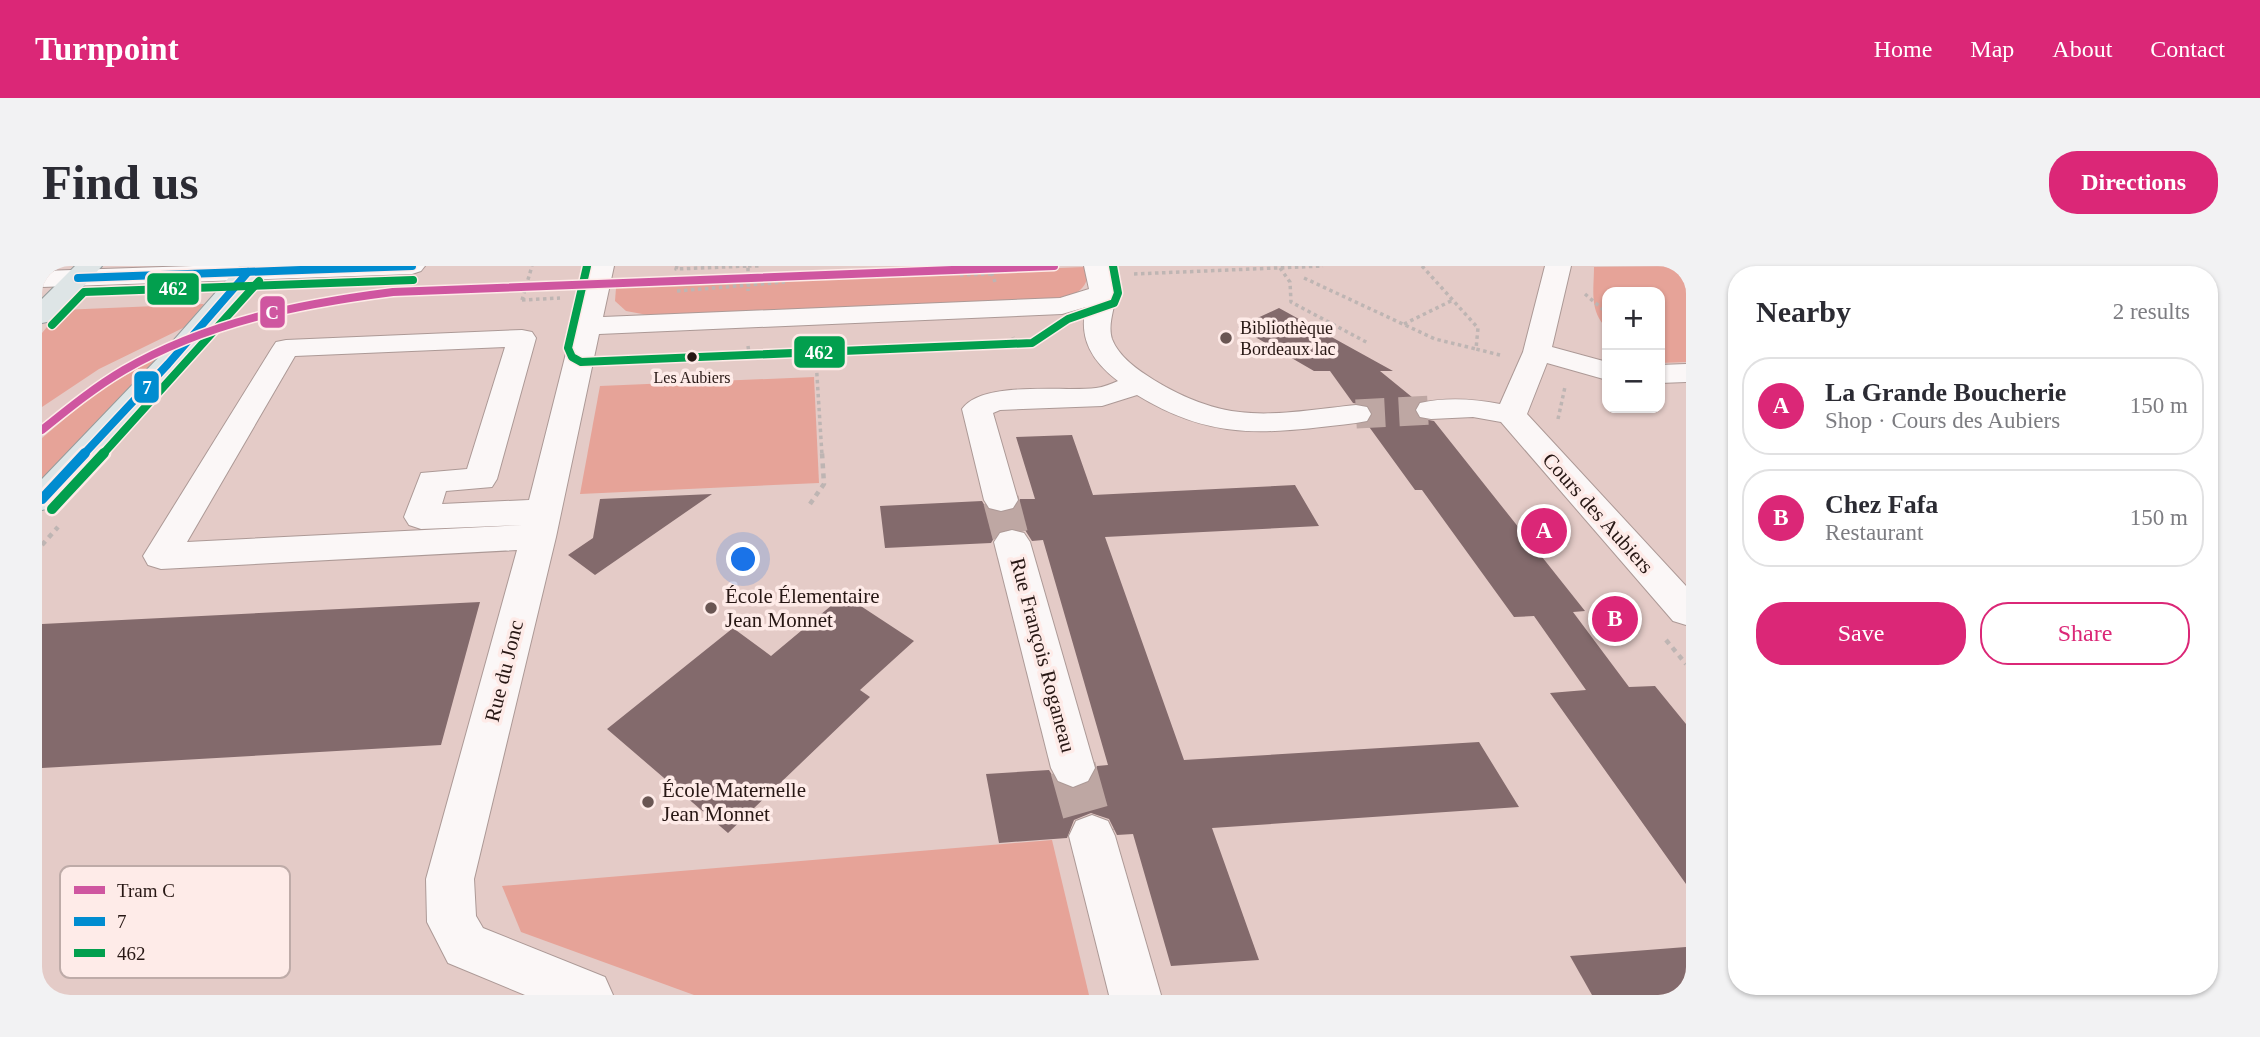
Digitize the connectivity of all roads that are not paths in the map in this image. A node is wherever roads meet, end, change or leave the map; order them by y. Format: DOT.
graph roads {
  1 [pos="412,266"];
  2 [pos="601,266"];
  3 [pos="1558,266"];
  4 [pos="250,269"];
  5 [pos="83,272"];
  6 [pos="1101,278"];
  7 [pos="42,279"];
  8 [pos="42,315"];
  9 [pos="584,337"];
  10 [pos="1534,358"];
  11 [pos="1602,370"];
  12 [pos="1686,373"];
  13 [pos="1665,374"];
  14 [pos="1139,384"];
  15 [pos="1431,410"];
  16 [pos="1356,414"];
  17 [pos="1511,415"];
  18 [pos="42,499"];
  19 [pos="1001,500"];
  20 [pos="541,524"];
  21 [pos="1012,542"];
  22 [pos="1686,611"];
  23 [pos="1073,768"];
  24 [pos="1092,836"];
  25 [pos="587,995"];
  26 [pos="1135,995"];
  1 -- 4 [label="street"];
  2 -- 9 [label="street, Rue du Jonc"];
  3 -- 10 [label="street"];
  4 -- 5 [label="street"];
  4 -- 18 [label="main road"];
  5 -- 7 [label="street"];
  5 -- 8 [label="main road"];
  6 -- 9 [label="street"];
  6 -- 14 [label="street"];
  9 -- 20 [label="street, Rue du Jonc"];
  10 -- 11 [label="street"];
  10 -- 17 [label="street"];
  12 -- 13 [label="street"];
  14 -- 16 [label="street"];
  14 -- 19 [label="street"];
  15 -- 17 [label="street"];
  17 -- 22 [label="street, Cours des Aubiers"];
  20 -- 20 [label="street"];
  20 -- 25 [label="street, Rue du Jonc"];
  21 -- 23 [label="street, Rue François Roganeau"];
  24 -- 26 [label="street"];
}
